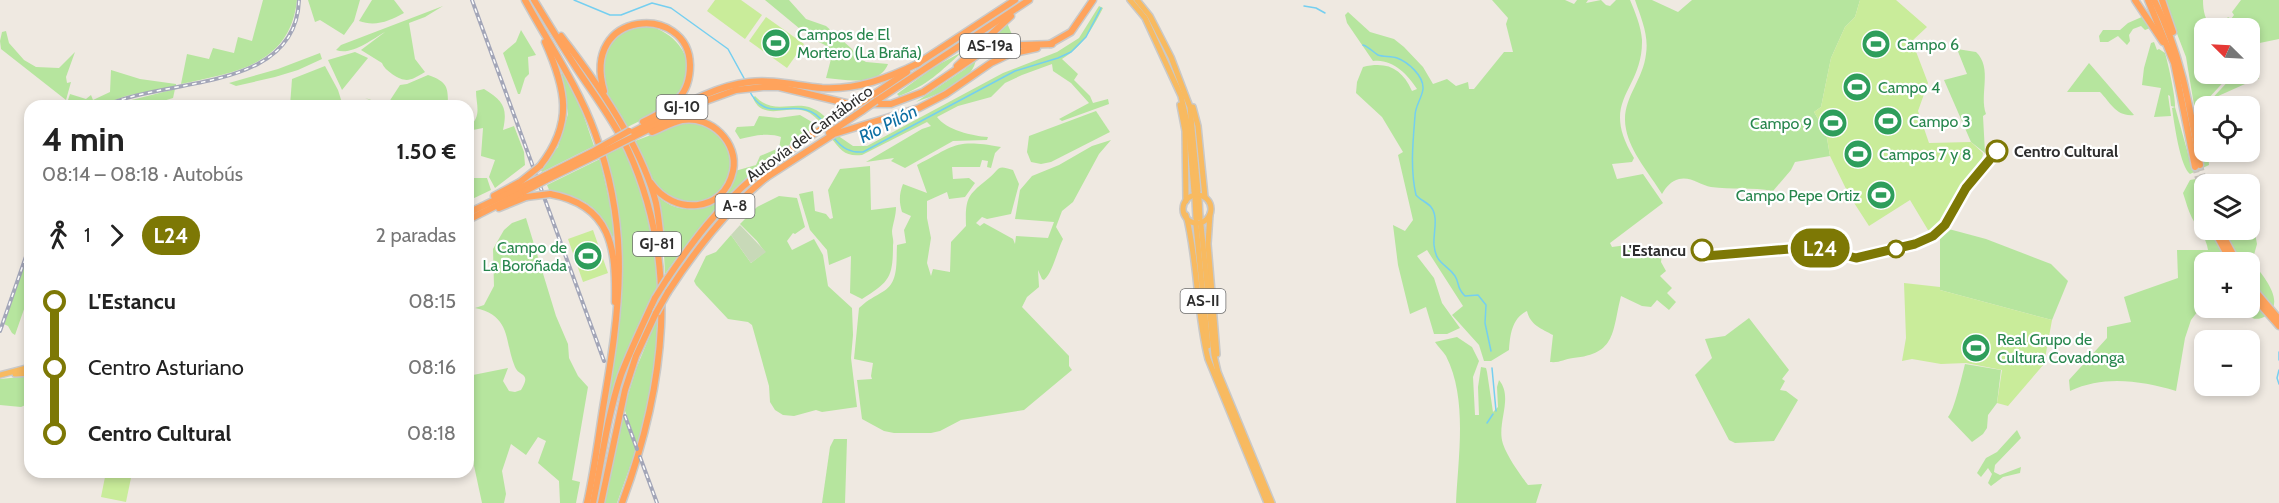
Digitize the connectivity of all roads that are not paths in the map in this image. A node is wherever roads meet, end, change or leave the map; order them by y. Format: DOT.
graph roads {
  1 [pos="534,0"];
  2 [pos="1015,0"];
  3 [pos="1029,0"];
  4 [pos="1132,0"];
  5 [pos="2136,0"];
  6 [pos="2148,0"];
  7 [pos="2154,0"];
  8 [pos="2162,0"];
  9 [pos="1090,2"];
  10 [pos="527,3"];
  11 [pos="540,10"];
  12 [pos="1052,44"];
  13 [pos="919,63"];
  14 [pos="1173,69"];
  15 [pos="939,82"];
  16 [pos="762,84"];
  17 [pos="2183,89"];
  18 [pos="608,102"];
  19 [pos="843,127"];
  20 [pos="632,135"];
  21 [pos="819,137"];
  22 [pos="594,154"];
  23 [pos="2198,166"];
  24 [pos="646,175"];
  25 [pos="523,189"];
  26 [pos="1196,191"];
  27 [pos="1199,198"];
  28 [pos="1186,201"];
  29 [pos="474,209"];
  30 [pos="474,209"];
  31 [pos="1210,214"];
  32 [pos="1186,215"];
  33 [pos="474,217"];
  34 [pos="661,270"];
  35 [pos="2261,303"];
  36 [pos="2279,319"];
  37 [pos="2279,326"];
  38 [pos="616,330"];
  39 [pos="24,368"];
  40 [pos="24,373"];
  41 [pos="2,374"];
  42 [pos="1217,376"];
  43 [pos="587,503"];
  44 [pos="593,503"];
  45 [pos="601,503"];
  46 [pos="622,503"];
  47 [pos="1267,503"];
  48 [pos="1272,503"];
  1 -- 11 [label="highway, GJ-81"];
  2 -- 13 [label="highway, Autovía del Cantábrico / A-8"];
  3 -- 15 [label="highway"];
  3 -- 19 [label="highway, Autovía del Cantábrico / A-8, bridge"];
  4 -- 14 [label="highway"];
  5 -- 17 [label="highway"];
  6 -- 17 [label="highway"];
  7 -- 17 [label="highway"];
  8 -- 17 [label="highway"];
  9 -- 12 [label="highway"];
  10 -- 25 [label="highway, bridge"];
  10 -- 38 [label="highway, GJ-81"];
  11 -- 18 [label="highway"];
  11 -- 34 [label="highway, GJ-81"];
  12 -- 15 [label="highway, AS-19a"];
  12 -- 19 [label="highway"];
  13 -- 16 [label="highway"];
  13 -- 21 [label="highway, Autovía del Cantábrico / A-8, bridge"];
  14 -- 26 [label="highway"];
  14 -- 27 [label="highway"];
  14 -- 28 [label="highway"];
  15 -- 16 [label="highway, AS-19a"];
  16 -- 20 [label="highway, GJ-10"];
  17 -- 23 [label="highway"];
  18 -- 20 [label="highway"];
  18 -- 24 [label="highway"];
  19 -- 21 [label="highway, Autovía del Cantábrico / A-8"];
  20 -- 22 [label="highway, bridge"];
  20 -- 22 [label="highway, bridge"];
  20 -- 24 [label="highway"];
  21 -- 44 [label="highway, Autovía del Cantábrico / A-8, bridge"];
  21 -- 45 [label="highway, Autovía del Cantábrico / A-8, bridge"];
  22 -- 25 [label="highway, bridge"];
  24 -- 34 [label="highway"];
  25 -- 29 [label="highway"];
  25 -- 30 [label="highway"];
  25 -- 33 [label="highway"];
  25 -- 38 [label="highway, bridge"];
  27 -- 28 [label="highway"];
  27 -- 31 [label="highway"];
  27 -- 42 [label="highway, AS-II"];
  28 -- 32 [label="highway"];
  31 -- 32 [label="highway"];
  31 -- 42 [label="highway"];
  32 -- 42 [label="highway"];
  34 -- 46 [label="highway, GJ-81"];
  35 -- 36 [label="highway"];
  35 -- 37 [label="highway"];
  38 -- 43 [label="highway, GJ-81"];
  39 -- 41 [label="highway"];
  40 -- 41 [label="highway"];
  42 -- 47 [label="highway, AS-II"];
  42 -- 48 [label="highway, AS-II"];
}
